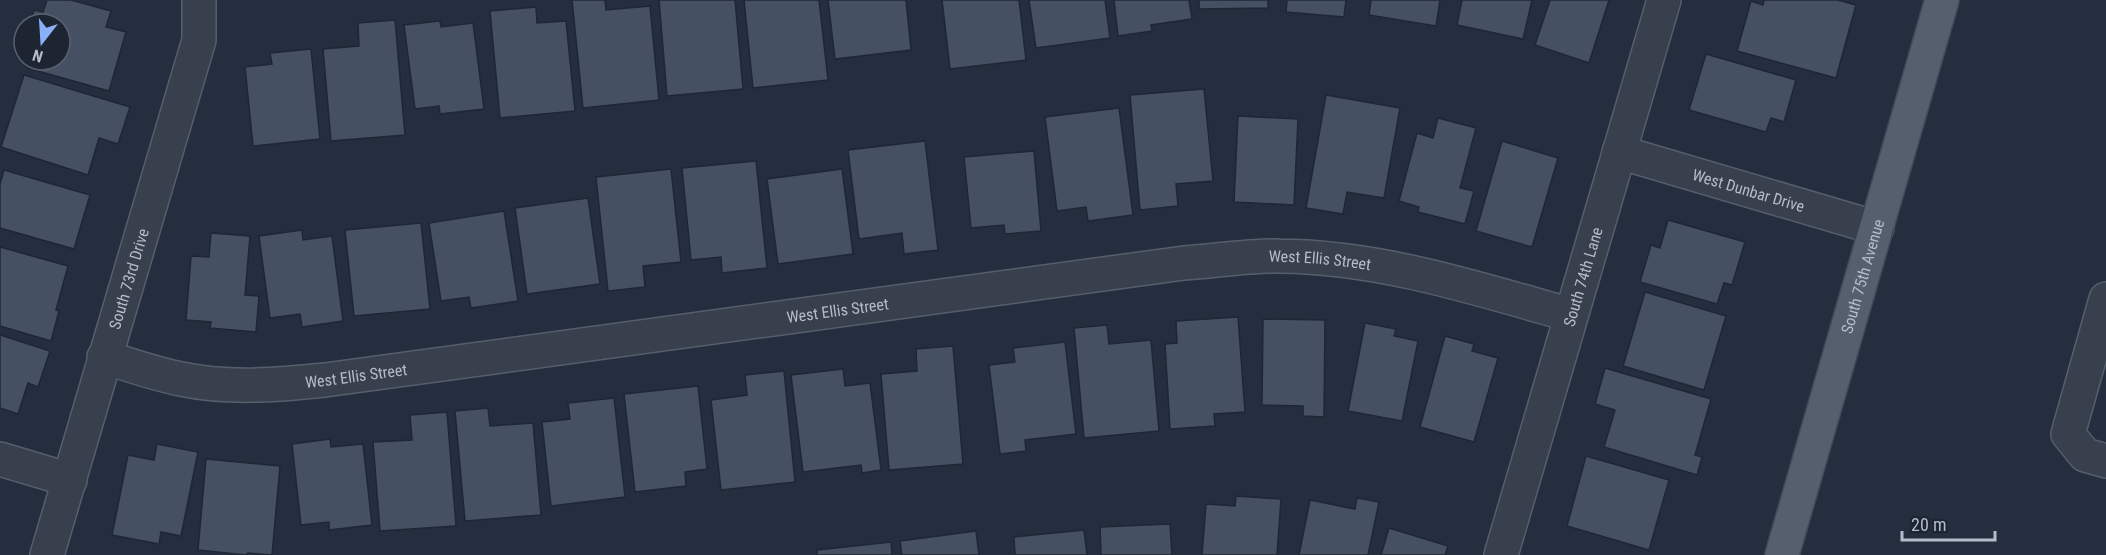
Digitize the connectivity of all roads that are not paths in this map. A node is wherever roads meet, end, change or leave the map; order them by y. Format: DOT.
graph roads {
  1 [pos="199,0"];
  2 [pos="1664,0"];
  3 [pos="1942,0"];
  4 [pos="1619,152"];
  5 [pos="1877,228"];
  6 [pos="2106,299"];
  7 [pos="1571,315"];
  8 [pos="104,357"];
  9 [pos="0,459"];
  10 [pos="2106,461"];
  11 [pos="70,480"];
  12 [pos="47,555"];
  13 [pos="1501,555"];
  14 [pos="1782,555"];
  1 -- 8 [label="street, South 73rd Drive"];
  2 -- 4 [label="street, South 74th Lane"];
  3 -- 5 [label="main road, South 75th Avenue"];
  4 -- 5 [label="street, West Dunbar Drive"];
  4 -- 7 [label="street, South 74th Lane"];
  5 -- 14 [label="main road, South 75th Avenue"];
  6 -- 10 [label="street"];
  7 -- 8 [label="street, West Ellis Street"];
  7 -- 13 [label="street, South 74th Lane"];
  8 -- 11 [label="street, South 73rd Drive"];
  9 -- 11 [label="street"];
  11 -- 12 [label="street, South 73rd Drive"];
}
